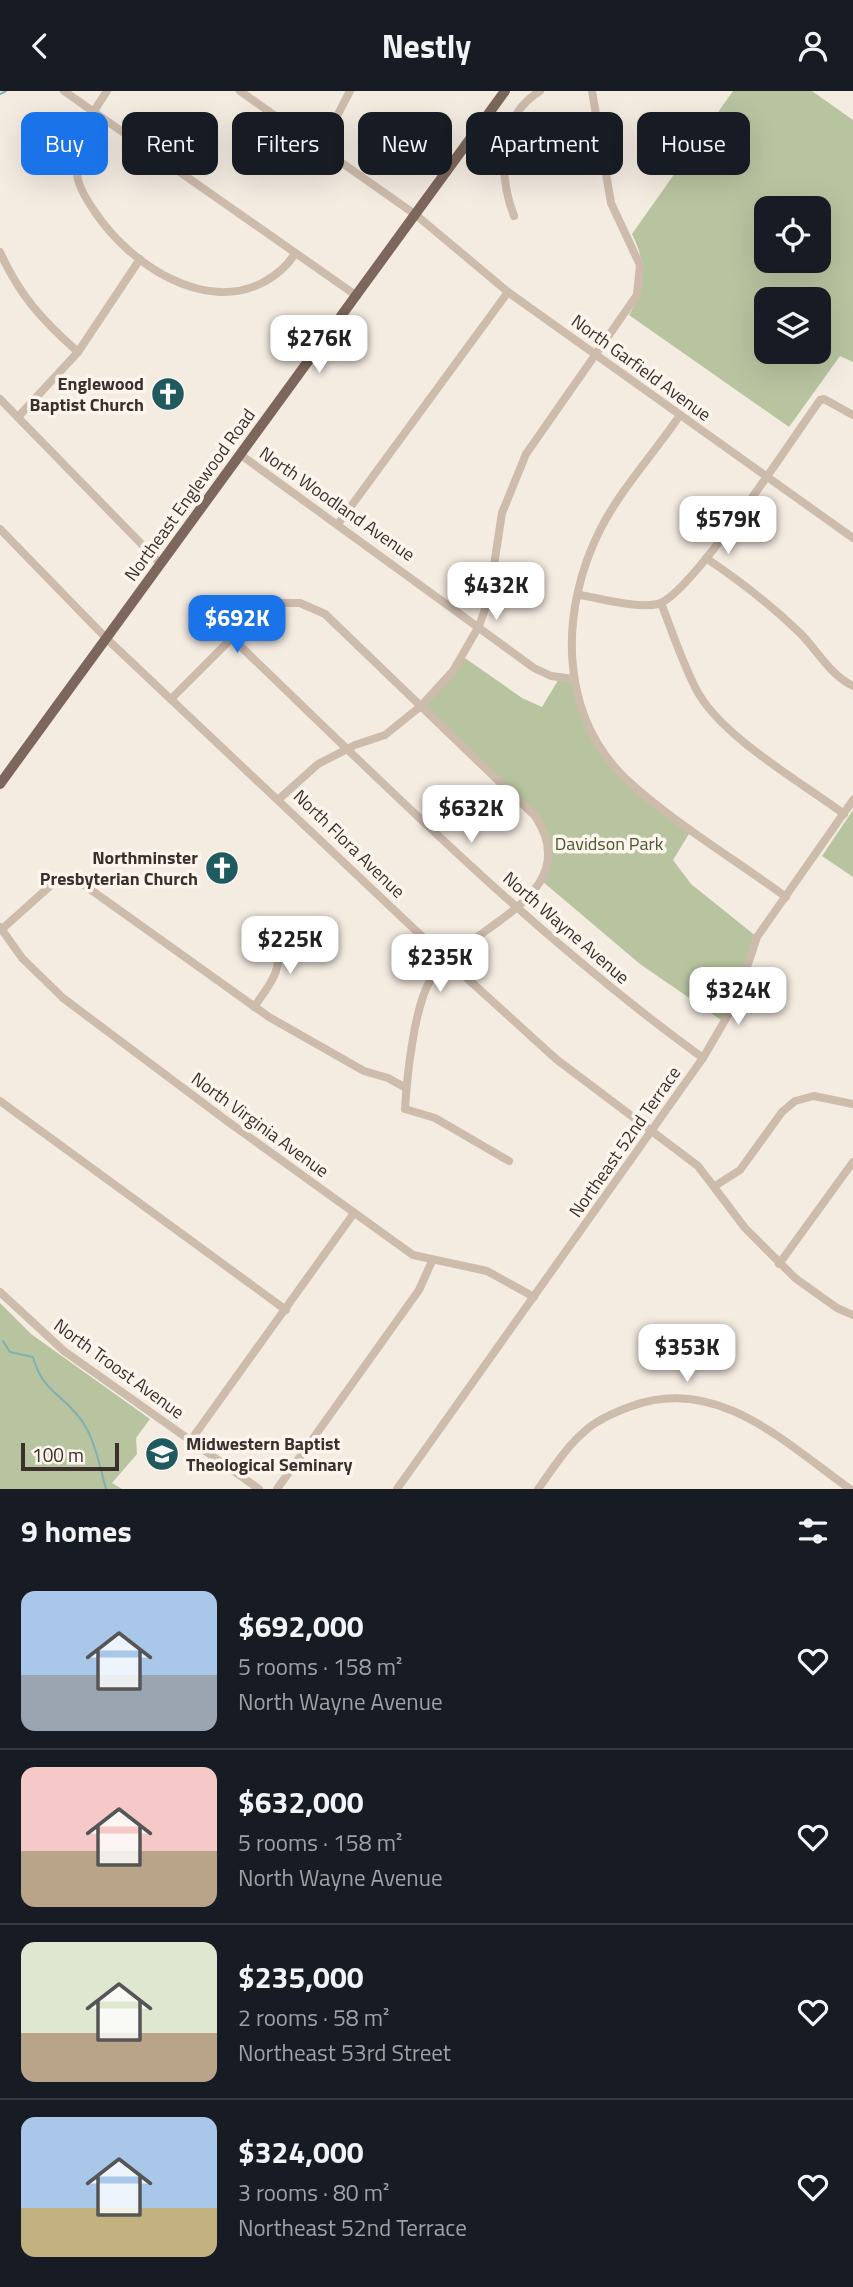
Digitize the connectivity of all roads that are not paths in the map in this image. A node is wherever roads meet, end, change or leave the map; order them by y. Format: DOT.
graph roads {
  1 [pos="64,91"];
  2 [pos="107,91"];
  3 [pos="240,91"];
  4 [pos="350,91"];
  5 [pos="505,91"];
  6 [pos="540,91"];
  7 [pos="592,91"];
  8 [pos="94,110"];
  9 [pos="271,112"];
  10 [pos="339,112"];
  11 [pos="344,163"];
  12 [pos="416,215"];
  13 [pos="514,216"];
  14 [pos="0,252"];
  15 [pos="295,253"];
  16 [pos="140,259"];
  17 [pos="508,292"];
  18 [pos="358,296"];
  19 [pos="78,352"];
  20 [pos="597,355"];
  21 [pos="0,399"];
  22 [pos="680,415"];
  23 [pos="853,415"];
  24 [pos="18,417"];
  25 [pos="241,455"];
  26 [pos="765,476"];
  27 [pos="338,524"];
  28 [pos="0,529"];
  29 [pos="853,538"];
  30 [pos="706,558"];
  31 [pos="161,564"];
  32 [pos="579,595"];
  33 [pos="661,603"];
  34 [pos="479,626"];
  35 [pos="107,639"];
  36 [pos="233,639"];
  37 [pos="574,679"];
  38 [pos="853,687"];
  39 [pos="171,699"];
  40 [pos="421,706"];
  41 [pos="347,748"];
  42 [pos="0,784"];
  43 [pos="279,799"];
  44 [pos="853,800"];
  45 [pos="844,814"];
  46 [pos="786,897"];
  47 [pos="517,906"];
  48 [pos="1,928"];
  49 [pos="274,937"];
  50 [pos="447,960"];
  51 [pos="254,1007"];
  52 [pos="703,1058"];
  53 [pos="406,1089"];
  54 [pos="0,1101"];
  55 [pos="853,1104"];
  56 [pos="650,1132"];
  57 [pos="509,1161"];
  58 [pos="853,1162"];
  59 [pos="715,1186"];
  60 [pos="354,1213"];
  61 [pos="432,1261"];
  62 [pos="779,1263"];
  63 [pos="0,1292"];
  64 [pos="534,1297"];
  65 [pos="286,1310"];
  66 [pos="852,1314"];
  67 [pos="191,1440"];
  68 [pos="259,1489"];
  69 [pos="277,1489"];
  70 [pos="397,1489"];
  71 [pos="538,1489"];
  72 [pos="850,1489"];
  1 -- 8 [label="street"];
  2 -- 8 [label="street"];
  3 -- 9 [label="street, North Garfield Avenue"];
  4 -- 10 [label="street"];
  5 -- 12 [label="main road, Northeast Englewood Road"];
  6 -- 13 [label="street"];
  7 -- 20 [label="street"];
  8 -- 15 [label="street"];
  8 -- 16 [label="street"];
  11 -- 12 [label="street, North Garfield Avenue"];
  12 -- 17 [label="street, North Garfield Avenue"];
  12 -- 18 [label="main road, Northeast Englewood Road"];
  14 -- 19 [label="street"];
  15 -- 16 [label="street"];
  15 -- 18 [label="street"];
  16 -- 19 [label="street"];
  17 -- 20 [label="street, North Garfield Avenue"];
  17 -- 27 [label="street"];
  18 -- 25 [label="main road, Northeast Englewood Road"];
  19 -- 24 [label="street"];
  20 -- 22 [label="street, North Garfield Avenue"];
  20 -- 34 [label="street"];
  21 -- 24 [label="street"];
  22 -- 26 [label="street, North Garfield Avenue"];
  22 -- 32 [label="street"];
  23 -- 26 [label="street"];
  24 -- 31 [label="street"];
  25 -- 27 [label="street, North Woodland Avenue"];
  25 -- 31 [label="main road, Northeast Englewood Road"];
  26 -- 29 [label="street, North Garfield Avenue"];
  26 -- 30 [label="street"];
  27 -- 34 [label="street, North Woodland Avenue"];
  28 -- 35 [label="street, North Flora Avenue"];
  30 -- 33 [label="street"];
  30 -- 38 [label="street"];
  31 -- 35 [label="main road, Northeast Englewood Road"];
  32 -- 33 [label="street"];
  32 -- 37 [label="street"];
  33 -- 45 [label="street"];
  34 -- 37 [label="street, North Woodland Avenue"];
  34 -- 40 [label="street"];
  35 -- 39 [label="street, North Flora Avenue"];
  35 -- 42 [label="main road, Northeast Englewood Road"];
  36 -- 39 [label="street"];
  36 -- 40 [label="street"];
  36 -- 41 [label="street, North Wayne Avenue"];
  37 -- 46 [label="street"];
  39 -- 43 [label="street, North Flora Avenue"];
  40 -- 41 [label="street"];
  40 -- 47 [label="street"];
  41 -- 43 [label="street"];
  41 -- 47 [label="street, North Wayne Avenue"];
  43 -- 50 [label="street, North Flora Avenue"];
  44 -- 45 [label="street, Northeast 52nd Terrace"];
  45 -- 46 [label="street, Northeast 52nd Terrace"];
  46 -- 52 [label="street, Northeast 52nd Terrace"];
  47 -- 50 [label="street"];
  47 -- 52 [label="street, North Wayne Avenue"];
  48 -- 51 [label="street"];
  48 -- 60 [label="street, North Virginia Avenue"];
  49 -- 51 [label="street"];
  50 -- 53 [label="street"];
  50 -- 56 [label="street, North Flora Avenue"];
  51 -- 53 [label="street"];
  52 -- 56 [label="street, Northeast 52nd Terrace"];
  53 -- 57 [label="street"];
  54 -- 65 [label="street"];
  55 -- 59 [label="street"];
  56 -- 59 [label="street, North Flora Avenue"];
  56 -- 64 [label="street, Northeast 52nd Terrace"];
  58 -- 62 [label="street"];
  59 -- 62 [label="street, North Flora Avenue"];
  60 -- 61 [label="street, North Virginia Avenue"];
  60 -- 65 [label="street"];
  61 -- 64 [label="street, North Virginia Avenue"];
  61 -- 69 [label="street"];
  62 -- 66 [label="street, North Flora Avenue"];
  63 -- 67 [label="street, North Troost Avenue"];
  64 -- 70 [label="street, Northeast 52nd Terrace"];
  65 -- 67 [label="street"];
  67 -- 68 [label="street, North Troost Avenue"];
  71 -- 72 [label="street"];
}
